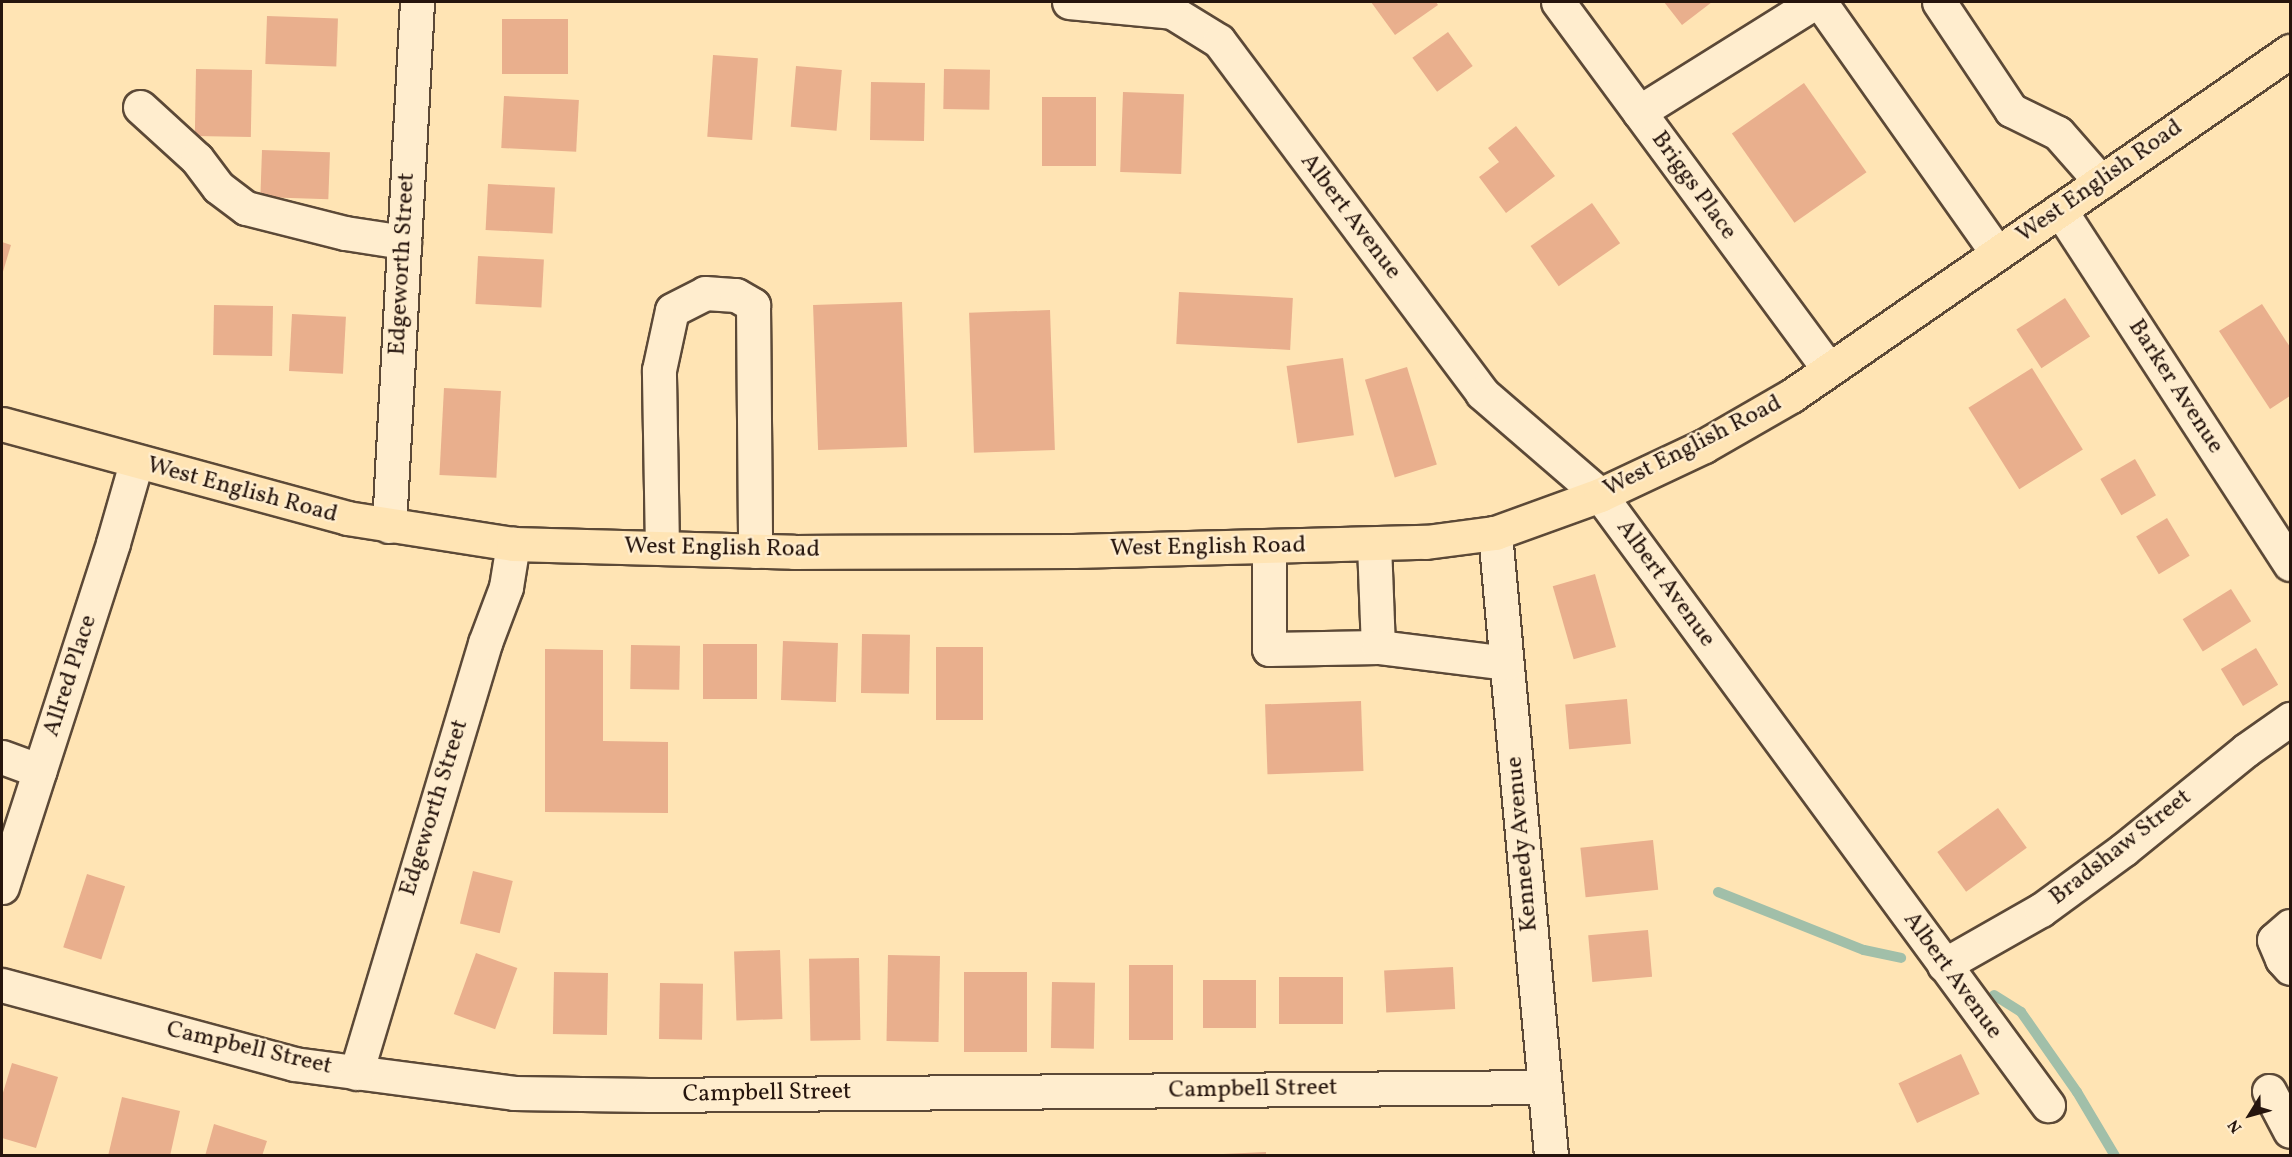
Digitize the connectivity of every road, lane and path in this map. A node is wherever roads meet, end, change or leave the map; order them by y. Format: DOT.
graph roads {
  1 [pos="417,2"];
  2 [pos="1069,2"];
  3 [pos="1558,2"];
  4 [pos="1815,2"];
  5 [pos="1820,2"];
  6 [pos="1939,2"];
  7 [pos="2290,51"];
  8 [pos="140,108"];
  9 [pos="1639,112"];
  10 [pos="2101,182"];
  11 [pos="2060,210"];
  12 [pos="404,242"];
  13 [pos="1997,253"];
  14 [pos="1829,369"];
  15 [pos="2,424"];
  16 [pos="136,463"];
  17 [pos="1600,495"];
  18 [pos="388,526"];
  19 [pos="1495,533"];
  20 [pos="513,544"];
  21 [pos="1374,544"];
  22 [pos="1269,546"];
  23 [pos="662,548"];
  24 [pos="754,551"];
  25 [pos="2290,564"];
  26 [pos="1378,647"];
  27 [pos="1506,663"];
  28 [pos="2290,719"];
  29 [pos="2,757"];
  30 [pos="40,771"];
  31 [pos="2,887"];
  32 [pos="2290,926"];
  33 [pos="1944,965"];
  34 [pos="2290,968"];
  35 [pos="2,985"];
  36 [pos="356,1073"];
  37 [pos="1544,1087"];
  38 [pos="2269,1092"];
  39 [pos="2048,1105"];
  40 [pos="2290,1131"];
  41 [pos="1551,1155"];
  1 -- 12 [label="street, Edgeworth Street"];
  2 -- 17 [label="street, Albert Avenue"];
  3 -- 9 [label="street, Briggs Place"];
  4 -- 9 [label="street"];
  5 -- 13 [label="street"];
  6 -- 10 [label="street"];
  7 -- 10 [label="main road, West English Road"];
  8 -- 12 [label="street"];
  9 -- 14 [label="street, Briggs Place"];
  10 -- 11 [label="main road, West English Road"];
  11 -- 13 [label="main road, West English Road"];
  11 -- 25 [label="street, Barker Avenue"];
  12 -- 18 [label="street, Edgeworth Street"];
  13 -- 14 [label="main road, West English Road"];
  14 -- 17 [label="main road, West English Road"];
  15 -- 16 [label="main road, West English Road"];
  16 -- 18 [label="main road, West English Road"];
  16 -- 30 [label="street, Allred Place"];
  17 -- 19 [label="main road, West English Road"];
  17 -- 33 [label="street, Albert Avenue"];
  18 -- 20 [label="main road, West English Road"];
  19 -- 21 [label="main road, West English Road"];
  19 -- 27 [label="street, Kennedy Avenue"];
  20 -- 23 [label="main road, West English Road"];
  20 -- 36 [label="street, Edgeworth Street"];
  21 -- 22 [label="main road, West English Road"];
  21 -- 26 [label="street"];
  22 -- 24 [label="main road, West English Road"];
  22 -- 26 [label="street"];
  23 -- 24 [label="main road, West English Road"];
  23 -- 24 [label="street"];
  26 -- 27 [label="street"];
  27 -- 37 [label="street, Kennedy Avenue"];
  28 -- 33 [label="street, Bradshaw Street"];
  29 -- 30 [label="street"];
  30 -- 31 [label="street, Allred Place"];
  32 -- 34 [label="street"];
  33 -- 39 [label="street, Albert Avenue"];
  35 -- 36 [label="street, Campbell Street"];
  36 -- 37 [label="street, Campbell Street"];
  37 -- 41 [label="street, Kennedy Avenue"];
  38 -- 40 [label="street"];
}
